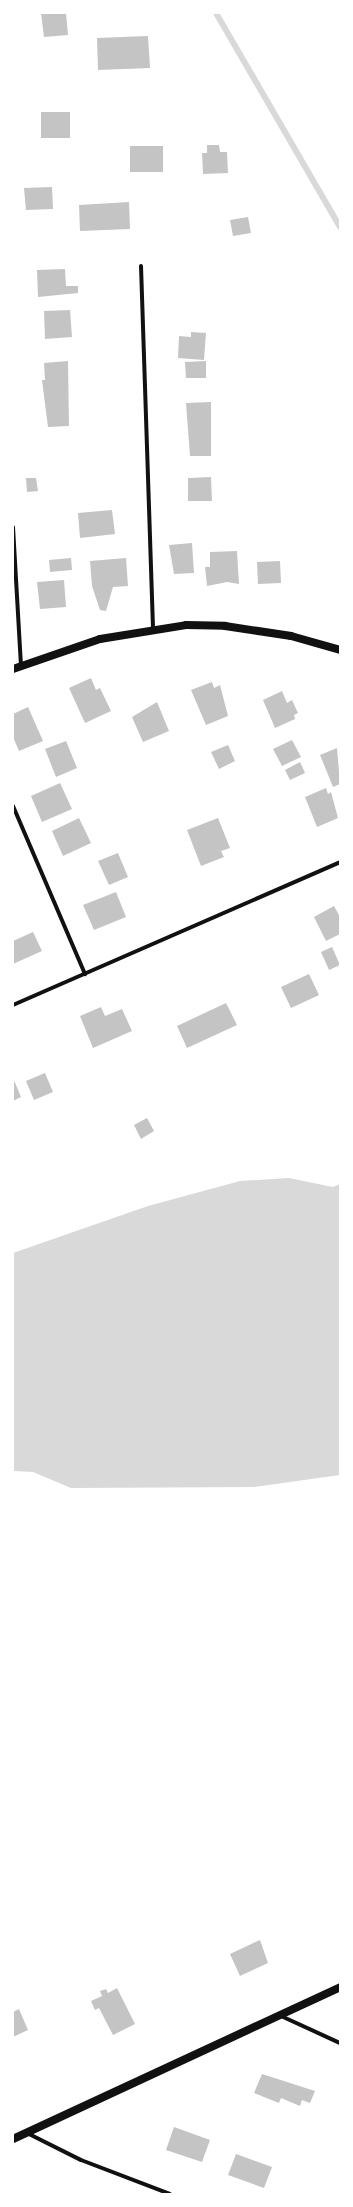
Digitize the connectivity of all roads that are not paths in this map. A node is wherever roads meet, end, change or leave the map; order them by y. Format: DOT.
graph roads {
  1 [pos="142,266"];
  2 [pos="13,527"];
  3 [pos="153,629"];
  4 [pos="340,650"];
  5 [pos="21,666"];
  6 [pos="13,669"];
  7 [pos="13,806"];
  8 [pos="340,862"];
  9 [pos="85,974"];
  10 [pos="13,1005"];
  11 [pos="340,1987"];
  12 [pos="280,2016"];
  13 [pos="340,2043"];
  14 [pos="26,2132"];
  15 [pos="13,2139"];
  16 [pos="170,2194"];
  1 -- 3 [label="street"];
  2 -- 5 [label="street"];
  3 -- 4 [label="main road"];
  3 -- 5 [label="main road"];
  5 -- 6 [label="main road"];
  7 -- 9 [label="street"];
  8 -- 9 [label="street"];
  9 -- 10 [label="street"];
  11 -- 12 [label="main road"];
  12 -- 13 [label="street"];
  12 -- 14 [label="main road"];
  14 -- 15 [label="main road"];
  14 -- 16 [label="street"];
}
